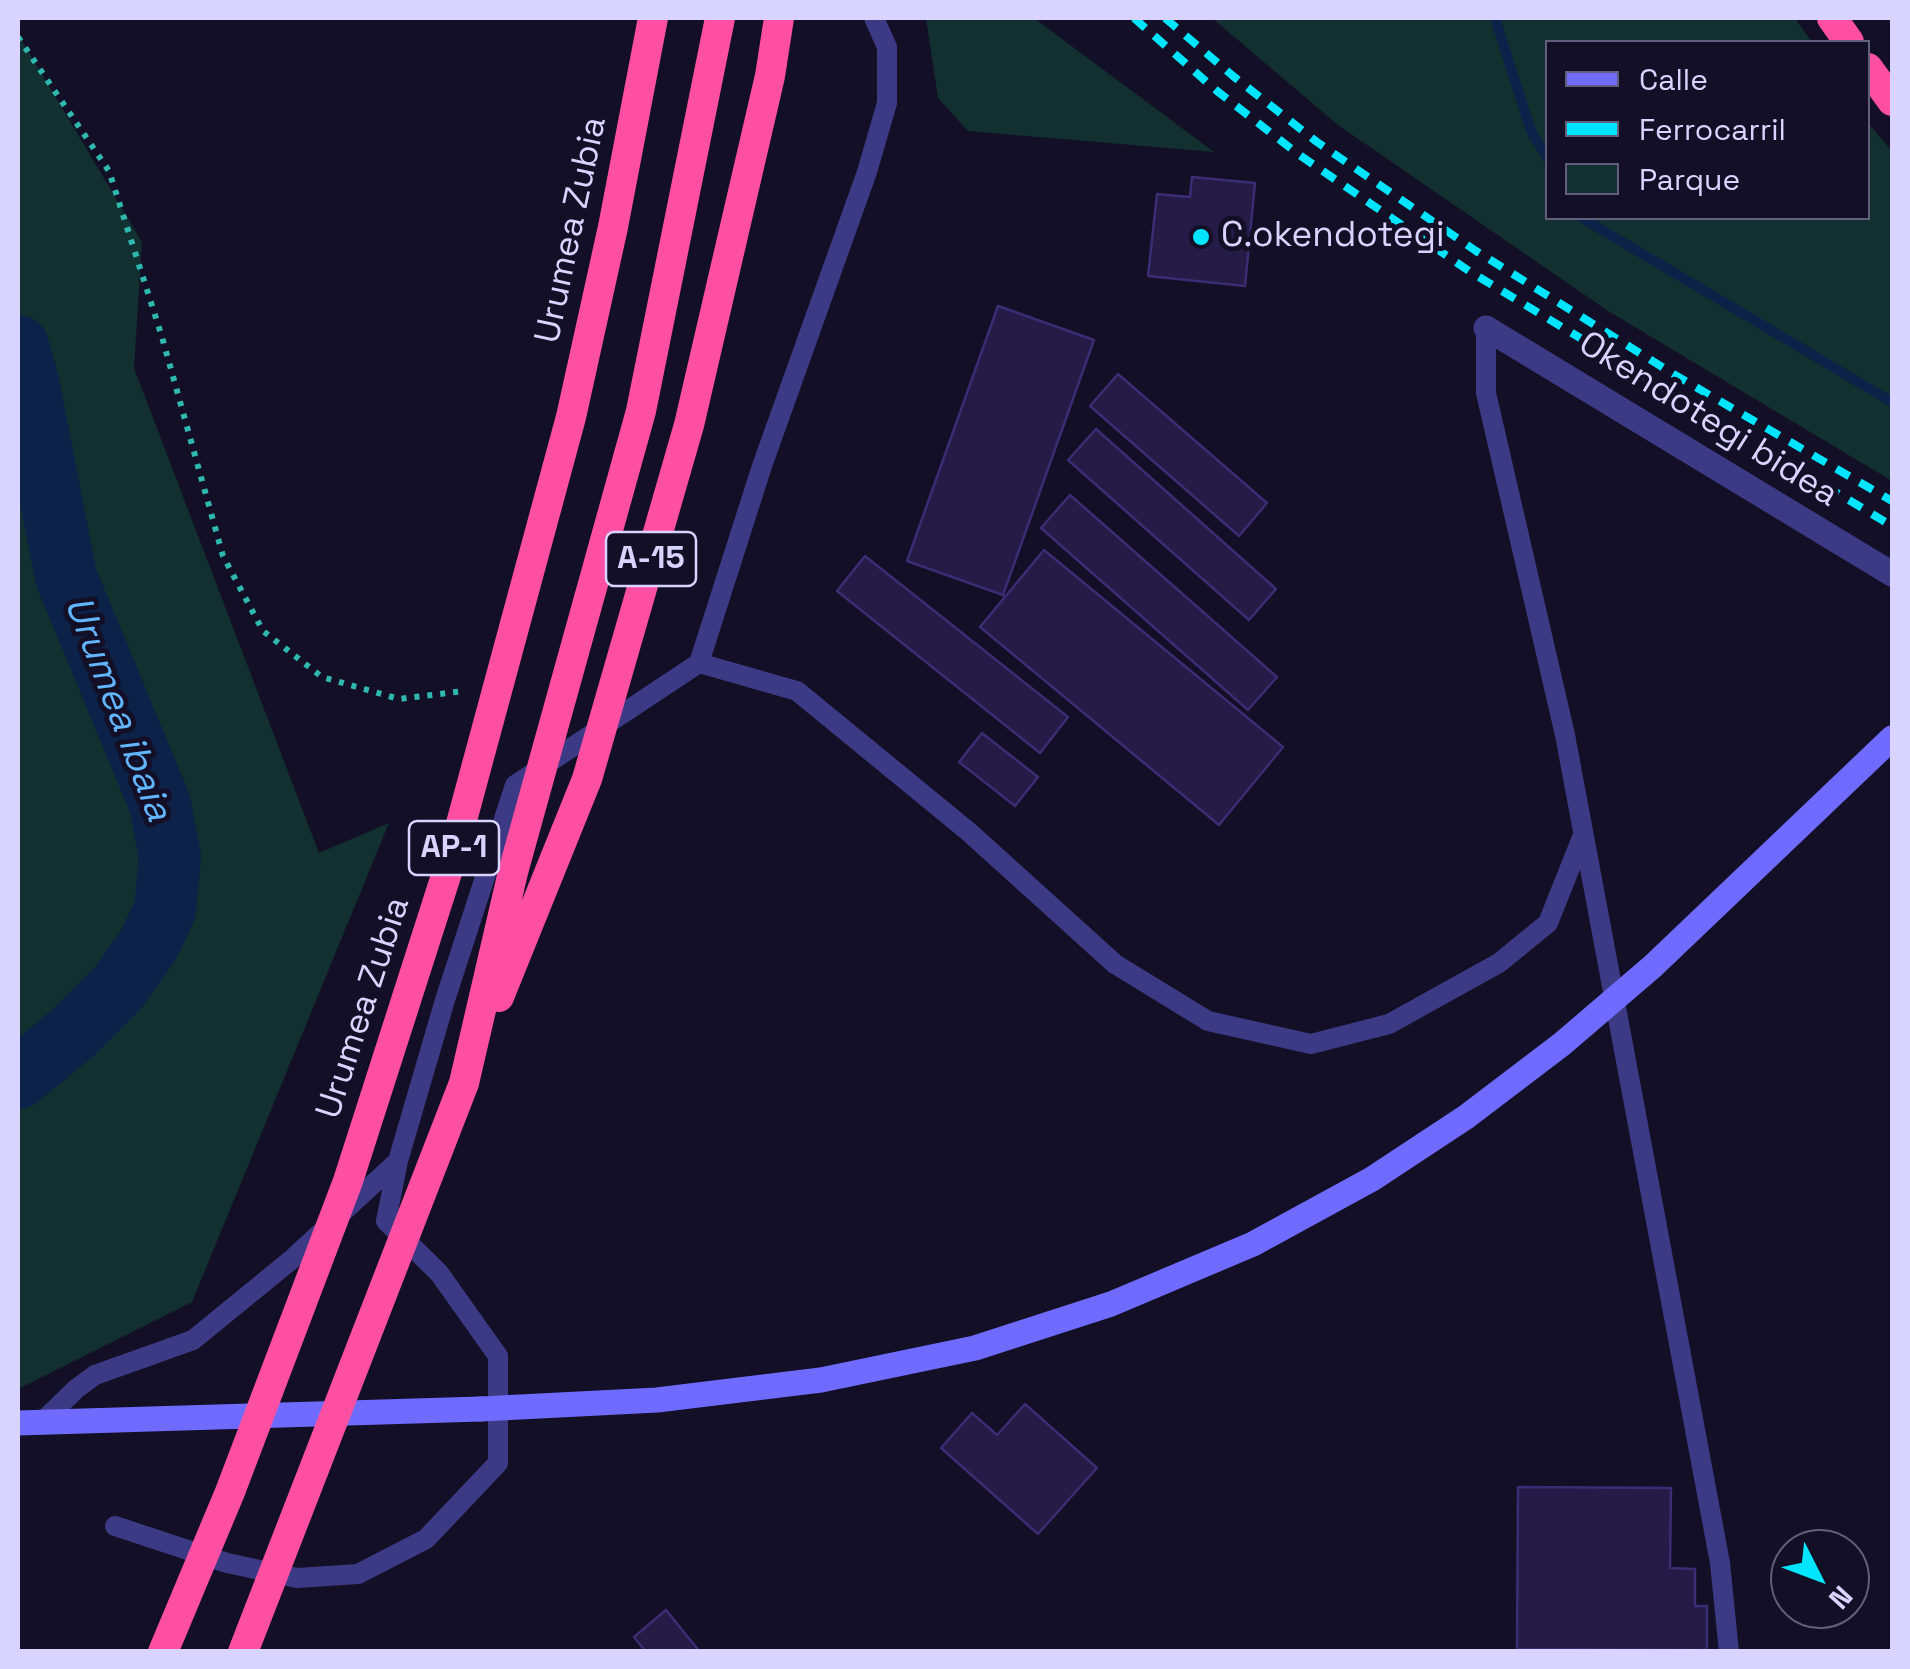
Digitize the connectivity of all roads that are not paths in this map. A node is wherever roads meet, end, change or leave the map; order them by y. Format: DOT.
graph roads {
  1 [pos="653,18"];
  2 [pos="720,18"];
  3 [pos="779,18"];
  4 [pos="874,18"];
  5 [pos="1832,18"];
  6 [pos="1848,40"];
  7 [pos="1870,71"];
  8 [pos="1892,101"];
  9 [pos="1486,328"];
  10 [pos="1892,574"];
  11 [pos="699,664"];
  12 [pos="1892,738"];
  13 [pos="1584,834"];
  14 [pos="464,1083"];
  15 [pos="398,1161"];
  16 [pos="30,1422"];
  17 [pos="115,1526"];
  18 [pos="162,1652"];
  19 [pos="243,1652"];
  20 [pos="1729,1652"];
  1 -- 18 [label="highway, Urumea Zubia / AP-1, bridge"];
  2 -- 14 [label="highway, AP-1, bridge"];
  3 -- 14 [label="highway, A-15, bridge"];
  4 -- 11 [label="lane"];
  5 -- 6 [label="highway"];
  7 -- 8 [label="highway"];
  9 -- 10 [label="street, Okendotegi bidea"];
  9 -- 13 [label="lane"];
  11 -- 13 [label="lane"];
  11 -- 15 [label="lane"];
  12 -- 16 [label="main road, bridge"];
  13 -- 20 [label="lane"];
  14 -- 19 [label="highway, AP-1, bridge"];
  15 -- 16 [label="lane"];
  15 -- 17 [label="lane"];
}
